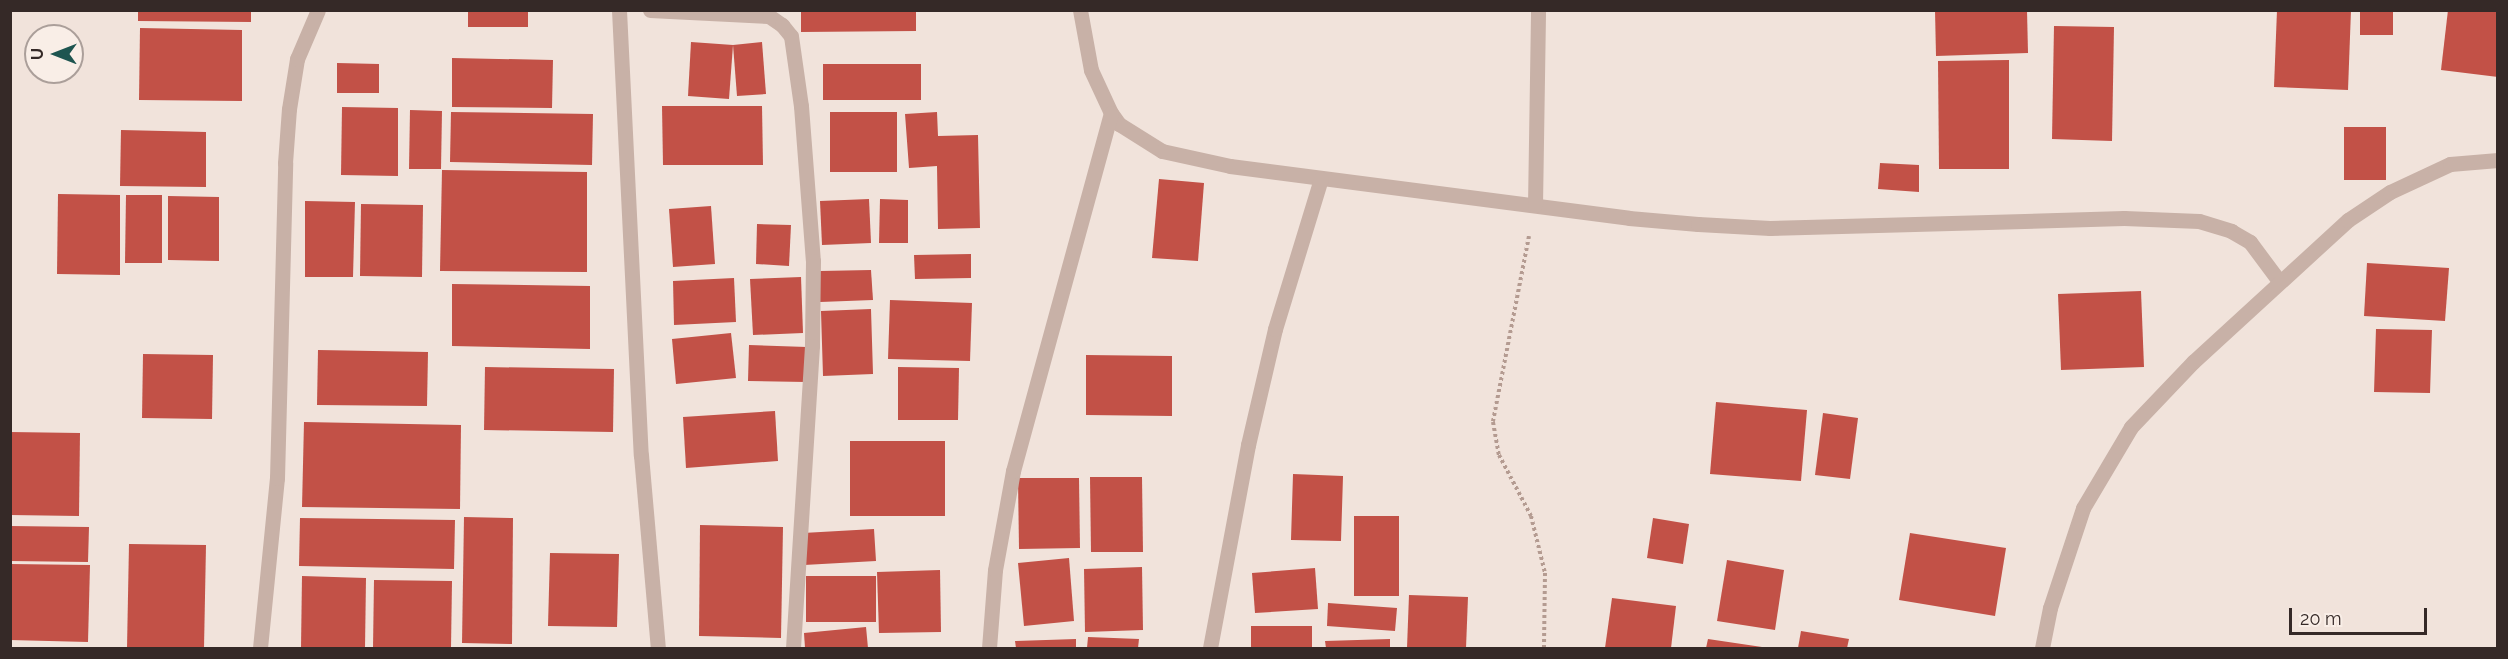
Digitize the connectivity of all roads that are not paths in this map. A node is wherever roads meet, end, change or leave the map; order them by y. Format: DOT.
graph roads {
  1 [pos="318,10"];
  2 [pos="619,10"];
  3 [pos="650,10"];
  4 [pos="1080,10"];
  5 [pos="1538,10"];
  6 [pos="1111,113"];
  7 [pos="2498,160"];
  8 [pos="1321,178"];
  9 [pos="1535,205"];
  10 [pos="2279,281"];
  11 [pos="260,648"];
  12 [pos="658,648"];
  13 [pos="793,648"];
  14 [pos="989,648"];
  15 [pos="1210,648"];
  16 [pos="2042,648"];
  1 -- 11 [label="street"];
  2 -- 12 [label="street"];
  3 -- 13 [label="street"];
  4 -- 6 [label="street"];
  5 -- 9 [label="street"];
  6 -- 8 [label="street"];
  6 -- 14 [label="street"];
  7 -- 10 [label="street"];
  8 -- 9 [label="street"];
  8 -- 15 [label="street"];
  9 -- 10 [label="street"];
  10 -- 16 [label="street"];
}
